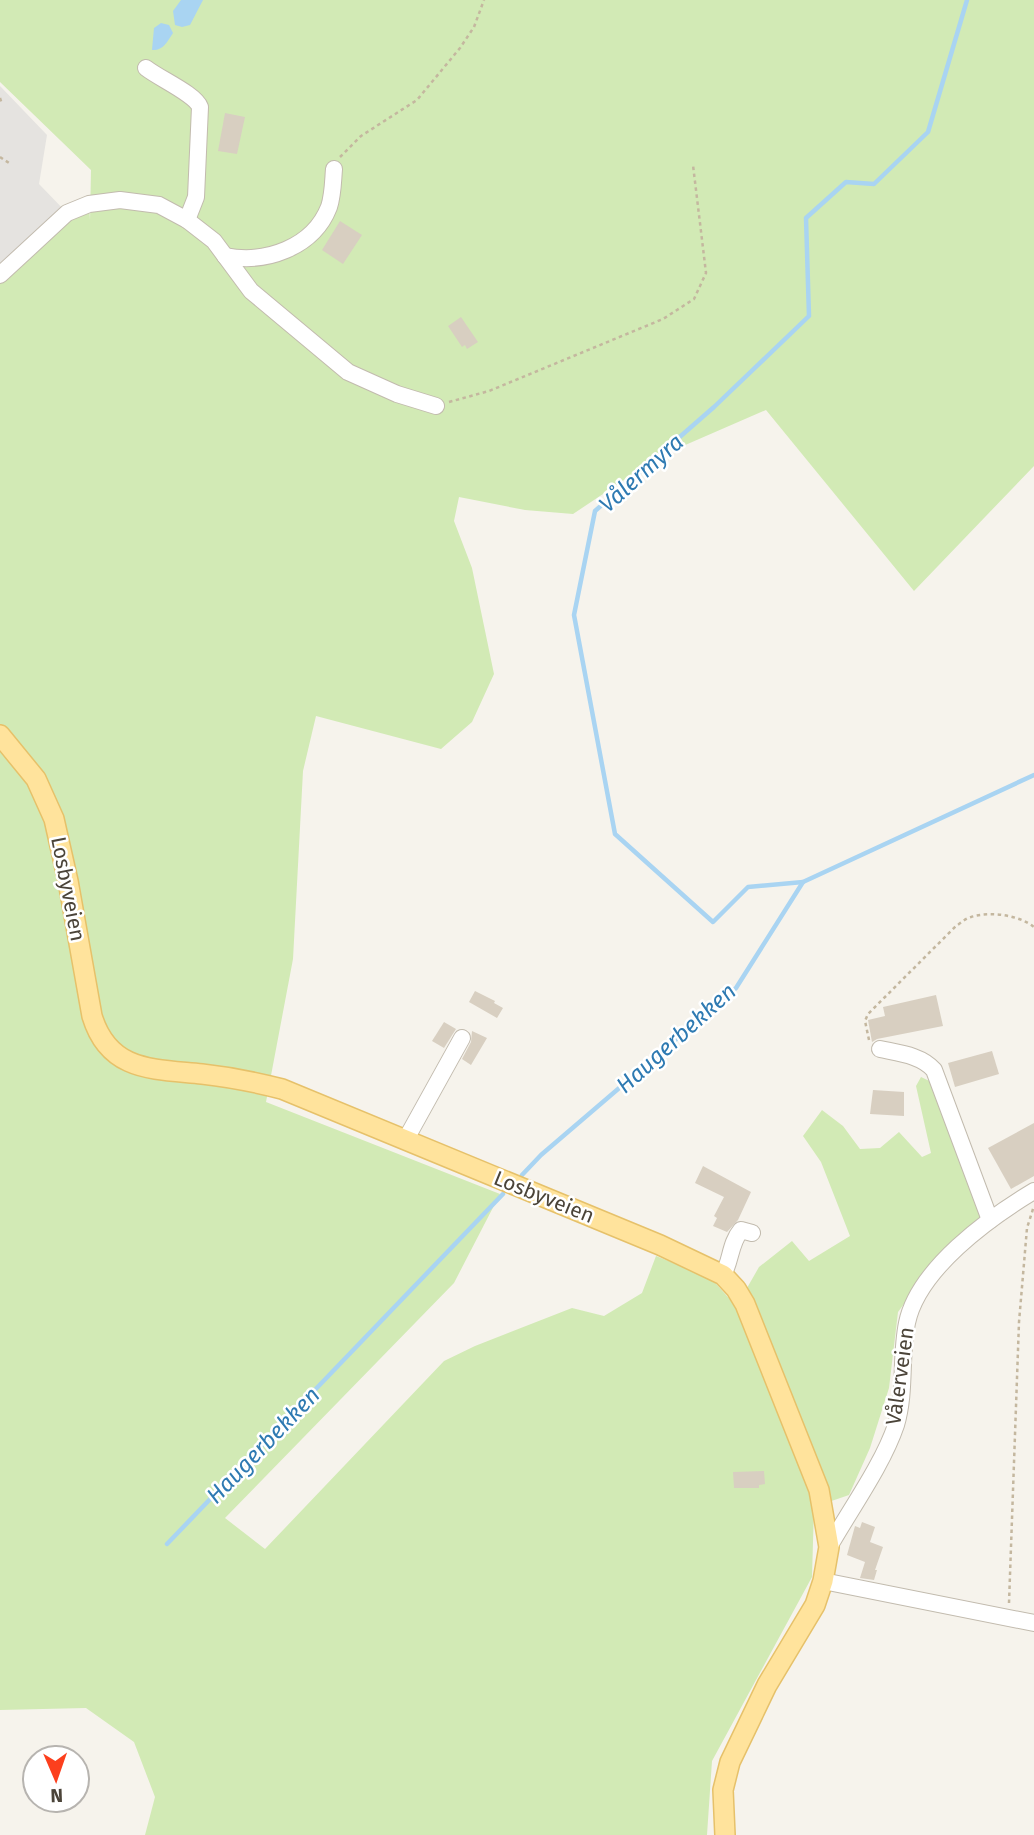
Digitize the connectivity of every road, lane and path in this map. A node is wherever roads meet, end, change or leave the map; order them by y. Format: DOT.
graph roads {
  1 [pos="484,0"];
  2 [pos="146,68"];
  3 [pos="0,98"];
  4 [pos="2,104"];
  5 [pos="0,157"];
  6 [pos="9,163"];
  7 [pos="693,165"];
  8 [pos="334,169"];
  9 [pos="187,220"];
  10 [pos="225,256"];
  11 [pos="0,275"];
  12 [pos="436,406"];
  13 [pos="0,735"];
  14 [pos="1034,927"];
  15 [pos="461,1038"];
  16 [pos="880,1049"];
  17 [pos="406,1139"];
  18 [pos="1034,1191"];
  19 [pos="1034,1205"];
  20 [pos="990,1220"];
  21 [pos="752,1233"];
  22 [pos="723,1275"];
  23 [pos="829,1547"];
  24 [pos="823,1581"];
  25 [pos="1009,1617"];
  26 [pos="1034,1623"];
  27 [pos="725,1835"];
  1 -- 8 [label="path"];
  2 -- 9 [label="street"];
  3 -- 4 [label="path"];
  5 -- 6 [label="path"];
  7 -- 12 [label="path"];
  8 -- 10 [label="street"];
  9 -- 10 [label="street"];
  9 -- 11 [label="street"];
  10 -- 12 [label="street"];
  13 -- 17 [label="main road, Losbyveien"];
  14 -- 16 [label="path"];
  15 -- 17 [label="street"];
  16 -- 20 [label="street"];
  17 -- 22 [label="main road, Losbyveien"];
  18 -- 20 [label="street, Vålerveien"];
  19 -- 25 [label="path"];
  20 -- 23 [label="street, Vålerveien"];
  21 -- 22 [label="street"];
  22 -- 23 [label="main road, Losbyveien"];
  23 -- 24 [label="main road, Losbyveien"];
  24 -- 25 [label="street"];
  24 -- 27 [label="main road, Losbyveien"];
  25 -- 26 [label="street"];
}
